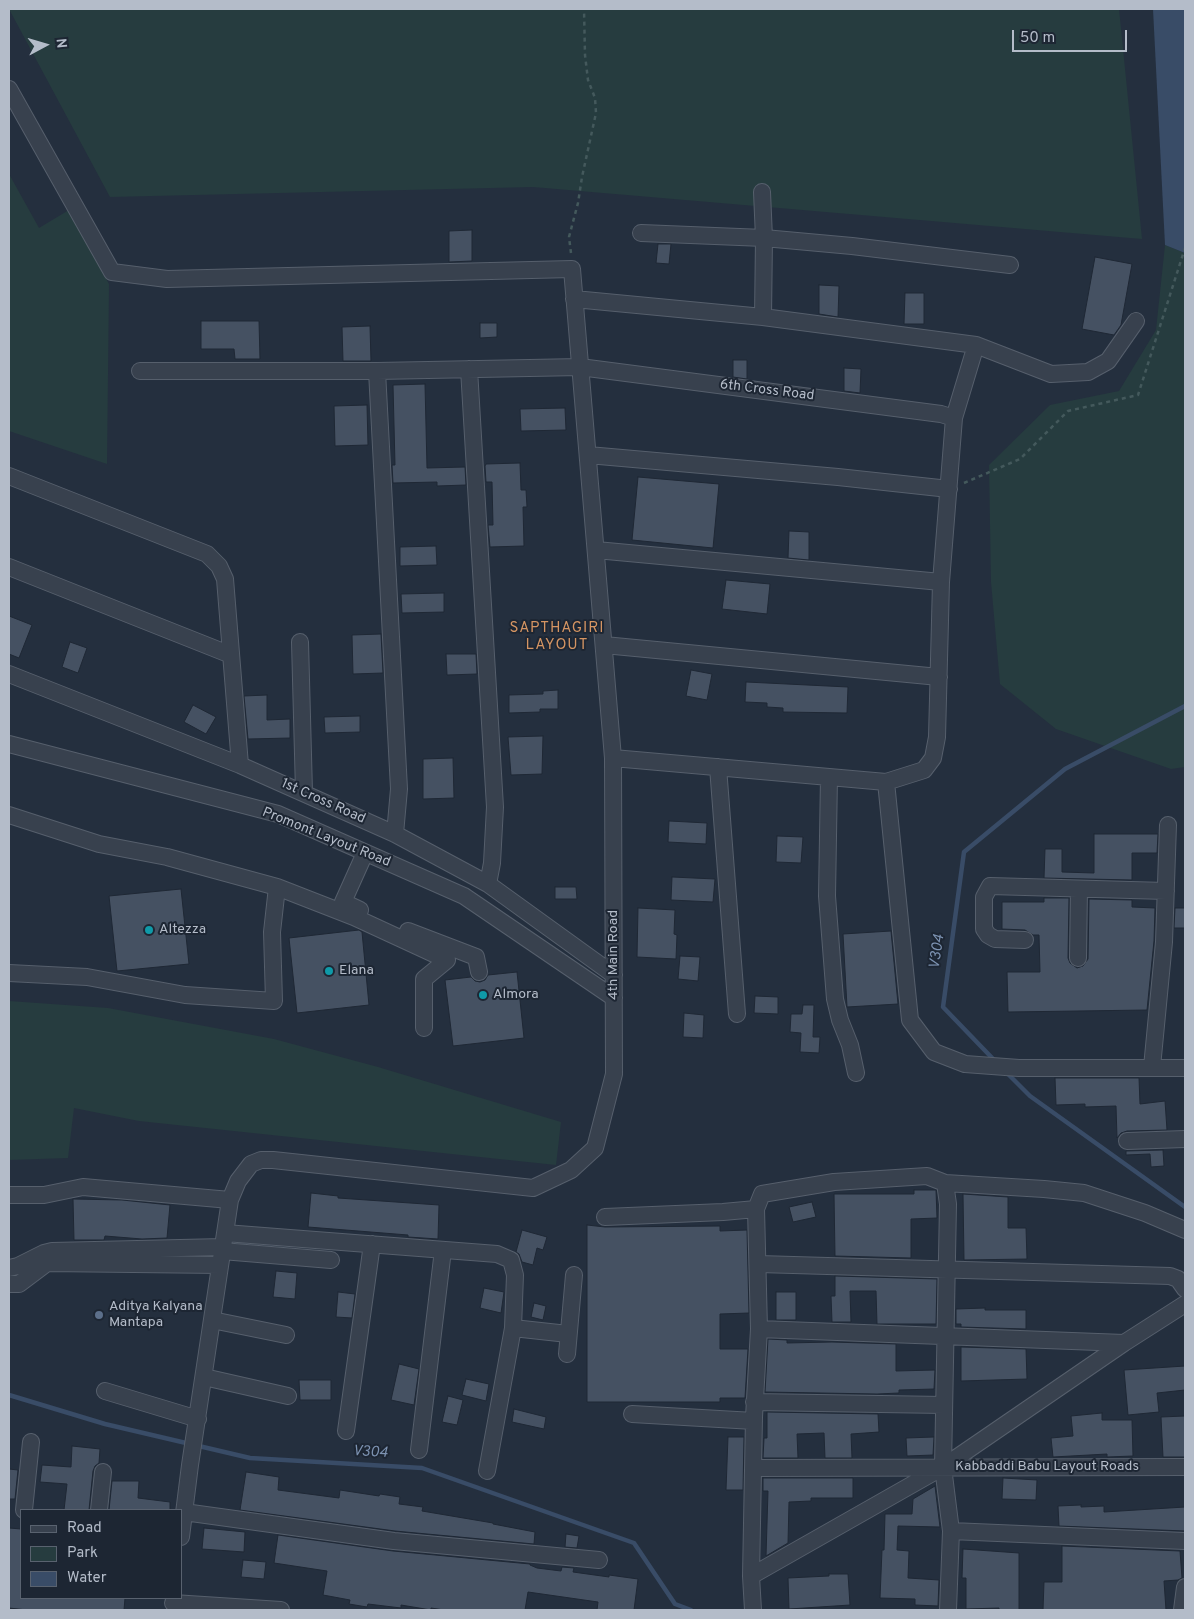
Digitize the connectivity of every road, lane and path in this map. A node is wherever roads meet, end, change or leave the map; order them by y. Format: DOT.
graph roads {
  1 [pos="584,9"];
  2 [pos="9,89"];
  3 [pos="762,192"];
  4 [pos="640,232"];
  5 [pos="569,237"];
  6 [pos="764,238"];
  7 [pos="1185,248"];
  8 [pos="1010,265"];
  9 [pos="574,300"];
  10 [pos="763,317"];
  11 [pos="1136,322"];
  12 [pos="976,345"];
  13 [pos="580,367"];
  14 [pos="469,369"];
  15 [pos="140,371"];
  16 [pos="377,372"];
  17 [pos="954,418"];
  18 [pos="588,455"];
  19 [pos="9,476"];
  20 [pos="948,489"];
  21 [pos="596,550"];
  22 [pos="9,567"];
  23 [pos="941,582"];
  24 [pos="300,642"];
  25 [pos="604,645"];
  26 [pos="231,655"];
  27 [pos="9,674"];
  28 [pos="939,678"];
  29 [pos="9,744"];
  30 [pos="613,758"];
  31 [pos="240,765"];
  32 [pos="718,767"];
  33 [pos="829,777"];
  34 [pos="886,782"];
  35 [pos="304,792"];
  36 [pos="9,815"];
  37 [pos="1168,825"];
  38 [pos="395,834"];
  39 [pos="365,853"];
  40 [pos="488,884"];
  41 [pos="276,887"];
  42 [pos="1079,889"];
  43 [pos="1166,891"];
  44 [pos="1025,940"];
  45 [pos="1078,958"];
  46 [pos="479,972"];
  47 [pos="9,973"];
  48 [pos="614,975"];
  49 [pos="614,998"];
  50 [pos="738,1014"];
  51 [pos="424,1028"];
  52 [pos="1152,1068"];
  53 [pos="1185,1068"];
  54 [pos="856,1073"];
  55 [pos="1185,1140"];
  56 [pos="1127,1141"];
  57 [pos="945,1183"];
  58 [pos="9,1195"];
  59 [pos="230,1200"];
  60 [pos="756,1209"];
  61 [pos="605,1217"];
  62 [pos="1185,1230"];
  63 [pos="372,1244"];
  64 [pos="223,1249"];
  65 [pos="443,1250"];
  66 [pos="331,1260"];
  67 [pos="759,1264"];
  68 [pos="9,1268"];
  69 [pos="947,1268"];
  70 [pos="574,1275"];
  71 [pos="9,1284"];
  72 [pos="1185,1289"];
  73 [pos="1185,1304"];
  74 [pos="212,1320"];
  75 [pos="513,1328"];
  76 [pos="759,1329"];
  77 [pos="568,1334"];
  78 [pos="286,1335"];
  79 [pos="946,1335"];
  80 [pos="1124,1343"];
  81 [pos="567,1354"];
  82 [pos="204,1377"];
  83 [pos="105,1391"];
  84 [pos="288,1396"];
  85 [pos="754,1402"];
  86 [pos="944,1405"];
  87 [pos="632,1414"];
  88 [pos="754,1421"];
  89 [pos="197,1424"];
  90 [pos="346,1431"];
  91 [pos="32,1442"];
  92 [pos="419,1450"];
  93 [pos="943,1467"];
  94 [pos="1185,1467"];
  95 [pos="754,1468"];
  96 [pos="487,1471"];
  97 [pos="103,1472"];
  98 [pos="22,1509"];
  99 [pos="99,1509"];
  100 [pos="184,1512"];
  101 [pos="182,1527"];
  102 [pos="951,1531"];
  103 [pos="1185,1541"];
  104 [pos="599,1560"];
  105 [pos="751,1576"];
  106 [pos="1185,1587"];
  107 [pos="173,1604"];
  108 [pos="281,1610"];
  109 [pos="753,1610"];
  110 [pos="948,1610"];
  111 [pos="1182,1610"];
  1 -- 5 [label="path"];
  2 -- 9 [label="street, 4th Main Road"];
  3 -- 6 [label="street"];
  4 -- 6 [label="street"];
  6 -- 8 [label="street"];
  6 -- 10 [label="street"];
  7 -- 20 [label="path"];
  9 -- 10 [label="street"];
  9 -- 13 [label="street, 4th Main Road"];
  10 -- 12 [label="street"];
  11 -- 12 [label="street"];
  12 -- 17 [label="street"];
  13 -- 14 [label="street, 6th Cross Road"];
  13 -- 17 [label="street, 6th Cross Road"];
  13 -- 18 [label="street, 4th Main Road"];
  14 -- 16 [label="street, 6th Cross Road"];
  14 -- 40 [label="street"];
  15 -- 16 [label="street, 6th Cross Road"];
  16 -- 38 [label="street"];
  17 -- 20 [label="street"];
  18 -- 20 [label="street"];
  18 -- 21 [label="street, 4th Main Road"];
  19 -- 26 [label="street"];
  20 -- 23 [label="street"];
  21 -- 23 [label="street"];
  21 -- 25 [label="street, 4th Main Road"];
  22 -- 26 [label="street"];
  23 -- 28 [label="street"];
  24 -- 35 [label="street"];
  25 -- 28 [label="street"];
  25 -- 30 [label="street, 4th Main Road"];
  26 -- 31 [label="street"];
  27 -- 31 [label="street, 1st Cross Road"];
  28 -- 34 [label="street"];
  29 -- 39 [label="street, Promont Layout Road"];
  30 -- 32 [label="street"];
  30 -- 48 [label="street, 4th Main Road"];
  31 -- 35 [label="street, 1st Cross Road"];
  32 -- 33 [label="street"];
  32 -- 50 [label="street"];
  33 -- 34 [label="street"];
  33 -- 54 [label="street"];
  34 -- 52 [label="street"];
  35 -- 38 [label="street, 1st Cross Road"];
  36 -- 41 [label="street"];
  37 -- 43 [label="street"];
  38 -- 40 [label="street, 1st Cross Road"];
  39 -- 46 [label="street"];
  39 -- 49 [label="street, Promont Layout Road"];
  40 -- 48 [label="street, 1st Cross Road"];
  41 -- 47 [label="street"];
  41 -- 51 [label="street"];
  42 -- 43 [label="street"];
  42 -- 44 [label="street"];
  42 -- 45 [label="street"];
  43 -- 52 [label="street"];
  48 -- 49 [label="street, 4th Main Road"];
  49 -- 59 [label="street, 4th Main Road"];
  52 -- 53 [label="street"];
  55 -- 56 [label="street"];
  57 -- 60 [label="street"];
  57 -- 62 [label="street"];
  57 -- 69 [label="street"];
  58 -- 59 [label="street"];
  59 -- 64 [label="street"];
  60 -- 61 [label="street"];
  60 -- 67 [label="street"];
  63 -- 64 [label="street"];
  63 -- 65 [label="street"];
  63 -- 90 [label="street"];
  64 -- 66 [label="street"];
  64 -- 68 [label="street"];
  64 -- 71 [label="street"];
  64 -- 74 [label="street"];
  65 -- 75 [label="street"];
  65 -- 92 [label="street"];
  67 -- 69 [label="street"];
  67 -- 76 [label="street"];
  69 -- 72 [label="street"];
  69 -- 79 [label="street"];
  70 -- 77 [label="street"];
  73 -- 80 [label="street"];
  74 -- 78 [label="street"];
  74 -- 82 [label="street"];
  75 -- 77 [label="street"];
  75 -- 96 [label="street"];
  76 -- 79 [label="street"];
  76 -- 85 [label="street"];
  77 -- 81 [label="street"];
  79 -- 80 [label="street"];
  79 -- 86 [label="street"];
  80 -- 93 [label="street"];
  82 -- 84 [label="street"];
  82 -- 89 [label="street"];
  83 -- 89 [label="street"];
  85 -- 86 [label="street"];
  85 -- 88 [label="street"];
  86 -- 93 [label="street"];
  87 -- 88 [label="street"];
  88 -- 95 [label="street"];
  89 -- 100 [label="street"];
  91 -- 98 [label="street"];
  93 -- 94 [label="street, Kabbaddi Babu Layout Roads"];
  93 -- 95 [label="street"];
  93 -- 102 [label="street, Kabbaddi Babu Layout Roads"];
  93 -- 105 [label="street"];
  95 -- 105 [label="street"];
  97 -- 99 [label="street"];
  100 -- 101 [label="street"];
  100 -- 104 [label="street"];
  102 -- 103 [label="street"];
  102 -- 110 [label="street, Kabbaddi Babu Layout Roads"];
  105 -- 109 [label="street"];
  106 -- 111 [label="street"];
  107 -- 108 [label="street"];
}
